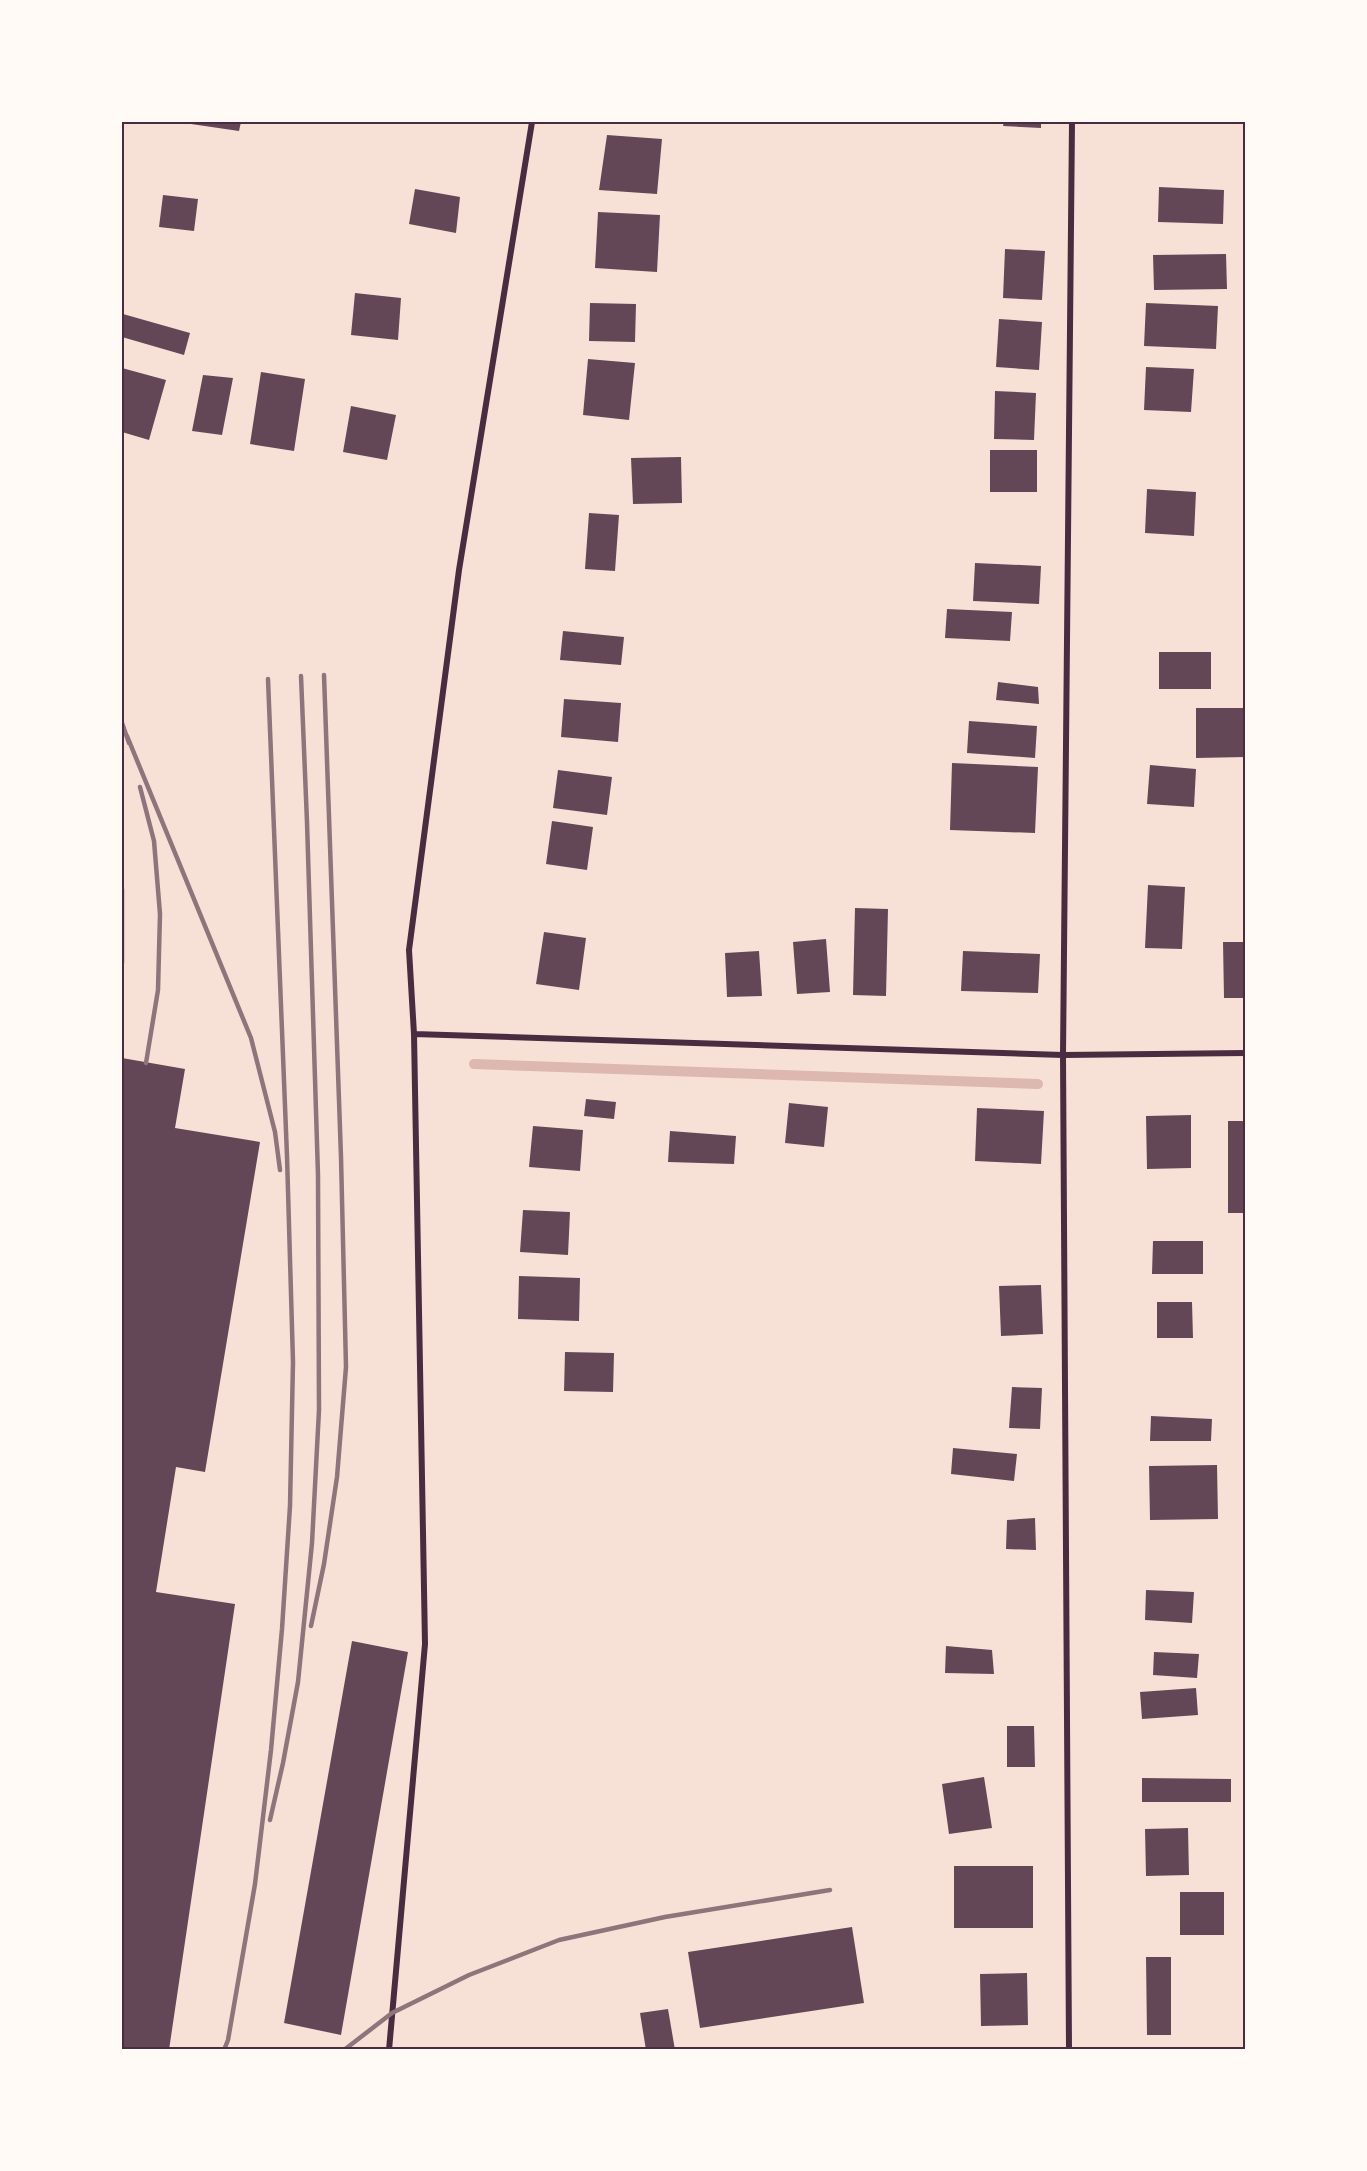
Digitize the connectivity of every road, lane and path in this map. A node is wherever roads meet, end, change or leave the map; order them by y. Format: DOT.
graph roads {
  1 [pos="532,122"];
  2 [pos="1072,122"];
  3 [pos="414,1034"];
  4 [pos="1245,1053"];
  5 [pos="1063,1055"];
  6 [pos="389,2049"];
  7 [pos="1069,2049"];
  1 -- 3 [label="street"];
  2 -- 5 [label="street"];
  3 -- 5 [label="street"];
  3 -- 6 [label="street"];
  4 -- 5 [label="street"];
  5 -- 7 [label="street"];
}
